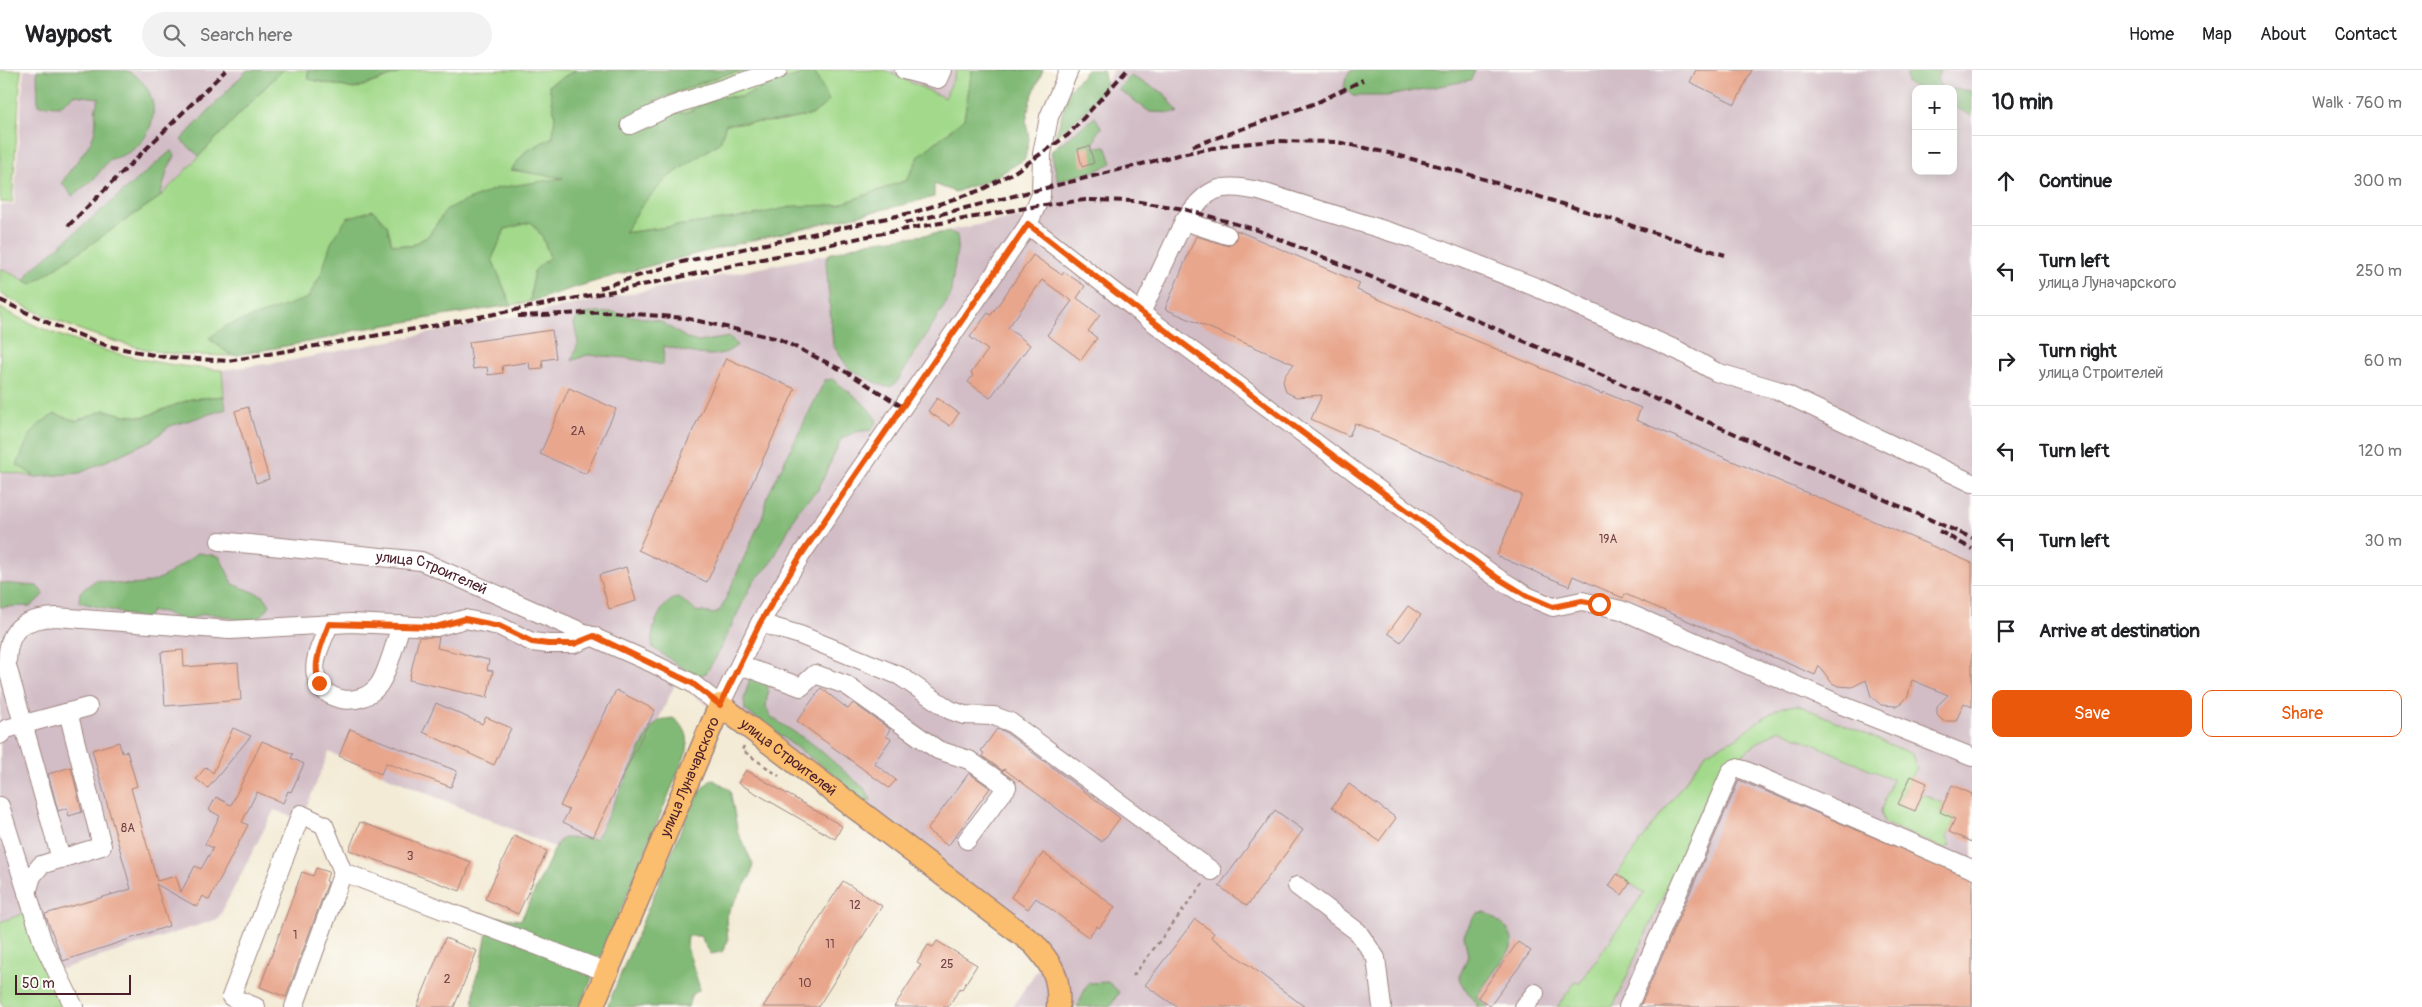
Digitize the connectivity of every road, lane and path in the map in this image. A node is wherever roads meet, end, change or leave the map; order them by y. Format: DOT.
graph roads {
  1 [pos="778,70"];
  2 [pos="904,70"];
  3 [pos="942,70"];
  4 [pos="1069,70"];
  5 [pos="630,125"];
  6 [pos="1184,221"];
  7 [pos="1028,224"];
  8 [pos="1227,235"];
  9 [pos="1142,313"];
  10 [pos="1972,484"];
  11 [pos="220,541"];
  12 [pos="760,623"];
  13 [pos="329,624"];
  14 [pos="401,625"];
  15 [pos="594,636"];
  16 [pos="740,665"];
  17 [pos="720,705"];
  18 [pos="88,707"];
  19 [pos="68,712"];
  20 [pos="23,724"];
  21 [pos="0,734"];
  22 [pos="1972,756"];
  23 [pos="0,806"];
  24 [pos="967,840"];
  25 [pos="62,859"];
  26 [pos="1972,869"];
  27 [pos="1212,871"];
  28 [pos="343,872"];
  29 [pos="1297,886"];
  30 [pos="27,893"];
  31 [pos="607,972"];
  32 [pos="1134,976"];
  33 [pos="74,1007"];
  34 [pos="256,1007"];
  35 [pos="294,1007"];
  36 [pos="592,1007"];
  37 [pos="1058,1007"];
  38 [pos="1382,1007"];
  39 [pos="1628,1007"];
  1 -- 5 [label="street"];
  2 -- 3 [label="street"];
  4 -- 7 [label="street, улица Луначарского"];
  6 -- 8 [label="street"];
  6 -- 9 [label="street"];
  6 -- 10 [label="street"];
  7 -- 9 [label="street"];
  7 -- 12 [label="street, улица Луначарского"];
  9 -- 22 [label="street"];
  11 -- 15 [label="street, улица Строителей"];
  12 -- 16 [label="street, улица Луначарского"];
  12 -- 27 [label="street"];
  13 -- 14 [label="street"];
  13 -- 14 [label="street"];
  13 -- 20 [label="street"];
  14 -- 15 [label="street"];
  15 -- 17 [label="street, улица Строителей"];
  16 -- 17 [label="street, улица Луначарского"];
  16 -- 24 [label="street"];
  17 -- 31 [label="main road, улица Луначарского"];
  17 -- 37 [label="main road, улица Строителей"];
  18 -- 19 [label="street"];
  19 -- 20 [label="street"];
  19 -- 25 [label="street"];
  20 -- 21 [label="street"];
  20 -- 25 [label="street"];
  23 -- 30 [label="street"];
  25 -- 30 [label="street"];
  26 -- 39 [label="street"];
  27 -- 32 [label="path"];
  28 -- 31 [label="street"];
  28 -- 34 [label="street"];
  28 -- 35 [label="street"];
  29 -- 38 [label="street"];
  30 -- 33 [label="street"];
  31 -- 36 [label="main road, улица Луначарского"];
}
